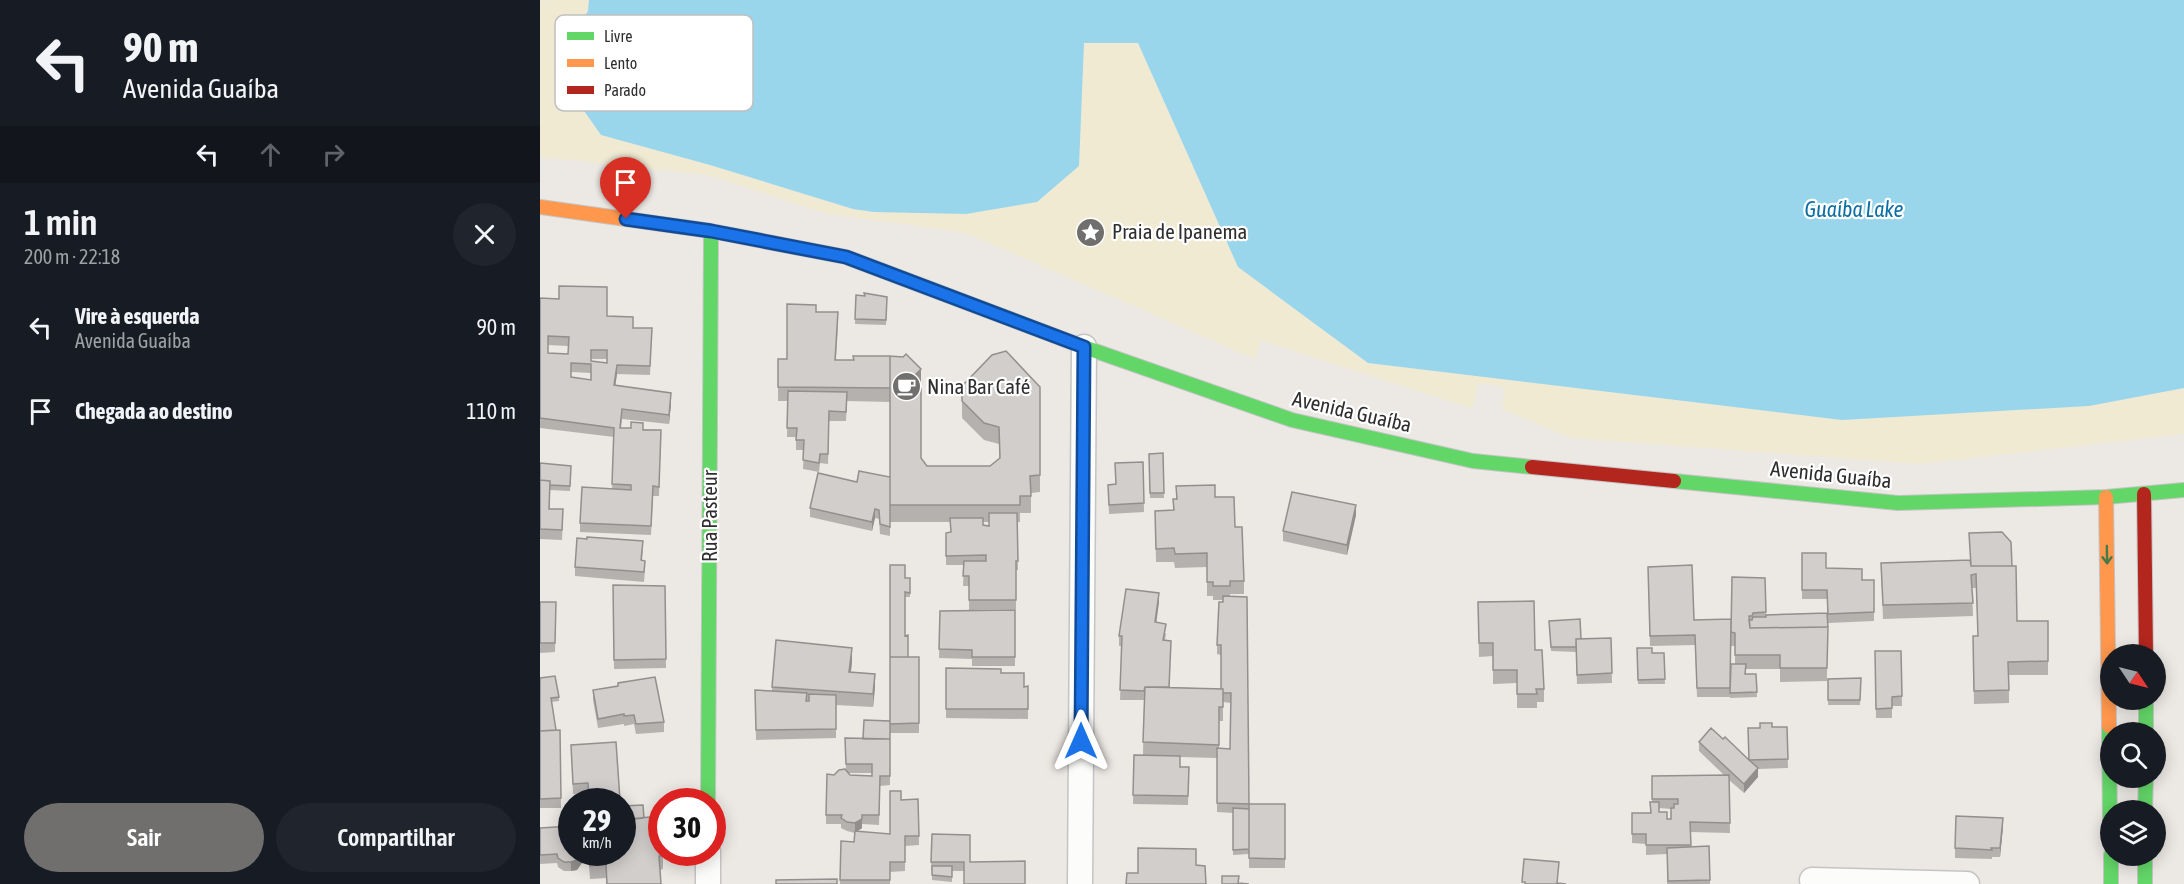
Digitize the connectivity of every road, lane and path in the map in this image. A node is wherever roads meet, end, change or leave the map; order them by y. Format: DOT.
graph roads {
  1 [pos="540,207"];
  2 [pos="711,231"];
  3 [pos="1084,347"];
  4 [pos="2184,490"];
  5 [pos="2144,494"];
  6 [pos="2106,497"];
  7 [pos="2146,644"];
  8 [pos="708,788"];
  9 [pos="2110,800"];
  10 [pos="708,866"];
  11 [pos="2111,866"];
  12 [pos="2145,866"];
  13 [pos="1812,880"];
  14 [pos="708,884"];
  15 [pos="1080,884"];
  16 [pos="1967,884"];
  17 [pos="2111,884"];
  18 [pos="2145,884"];
  1 -- 2 [label="street, Avenida Guaíba"];
  2 -- 3 [label="street, Avenida Guaíba"];
  2 -- 8 [label="street, Rua Pasteur"];
  3 -- 6 [label="street, Avenida Guaíba"];
  3 -- 15 [label="street"];
  4 -- 5 [label="street, Avenida Guaíba"];
  5 -- 6 [label="street, Avenida Guaíba"];
  5 -- 7 [label="street"];
  6 -- 9 [label="street, one-way"];
  10 -- 14 [label="street"];
  11 -- 17 [label="street"];
  12 -- 18 [label="street"];
  13 -- 16 [label="street"];
}
